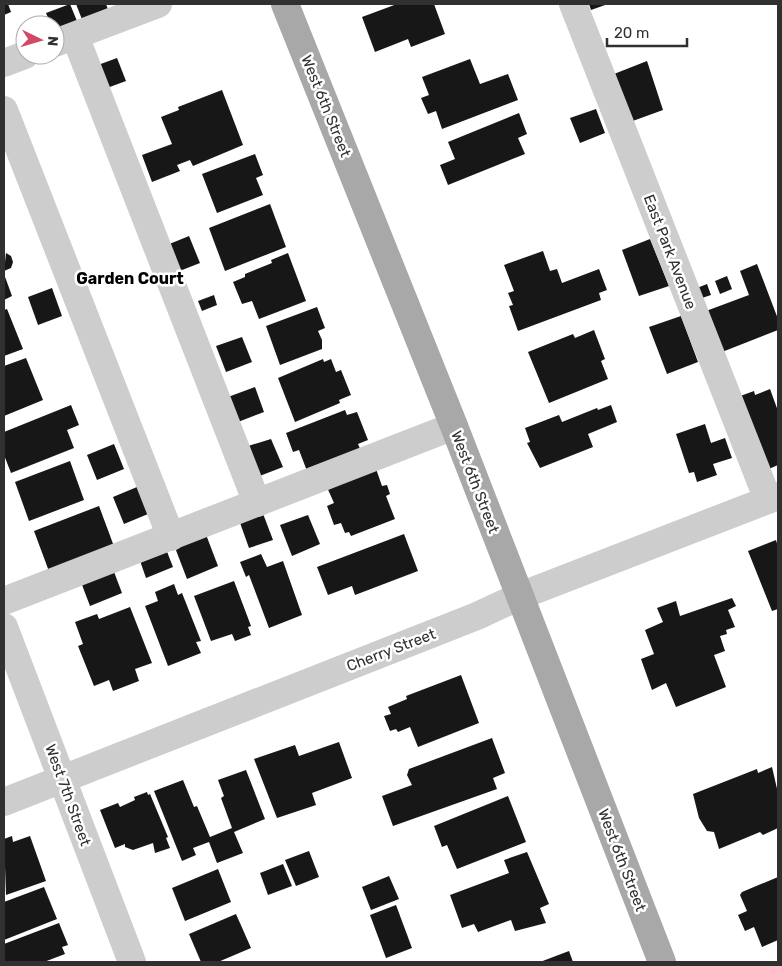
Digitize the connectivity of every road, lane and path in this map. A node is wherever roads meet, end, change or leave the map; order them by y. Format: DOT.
graph roads {
  1 [pos="158,4"];
  2 [pos="285,4"];
  3 [pos="573,4"];
  4 [pos="65,39"];
  5 [pos="4,110"];
  6 [pos="454,426"];
  7 [pos="773,498"];
  8 [pos="257,503"];
  9 [pos="171,537"];
  10 [pos="520,596"];
  11 [pos="4,601"];
  12 [pos="4,627"];
  13 [pos="61,779"];
  14 [pos="4,802"];
  15 [pos="132,962"];
  16 [pos="662,962"];
  1 -- 4 [label="street"];
  2 -- 6 [label="main road, West 6th Street"];
  3 -- 7 [label="street, East Park Avenue"];
  4 -- 8 [label="street"];
  5 -- 9 [label="street"];
  6 -- 8 [label="street"];
  6 -- 10 [label="main road, West 6th Street"];
  7 -- 10 [label="street, Cherry Street"];
  8 -- 9 [label="street"];
  9 -- 11 [label="street"];
  10 -- 13 [label="street, Cherry Street"];
  10 -- 16 [label="main road, West 6th Street"];
  12 -- 13 [label="street, West 7th Street"];
  13 -- 14 [label="street, Cherry Street"];
  13 -- 15 [label="street, West 7th Street"];
}
